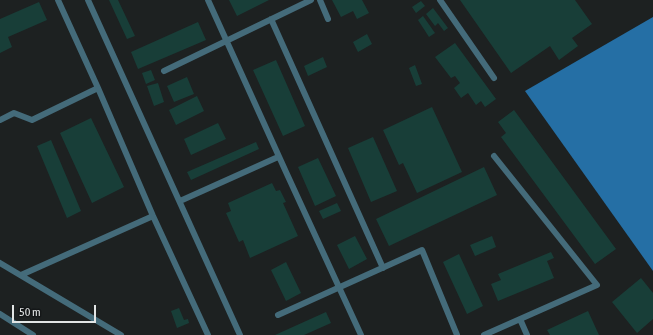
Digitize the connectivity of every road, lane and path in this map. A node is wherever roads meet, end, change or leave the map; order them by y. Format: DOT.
graph roads {
  1 [pos="58,0"];
  2 [pos="88,0"];
  3 [pos="208,0"];
  4 [pos="311,0"];
  5 [pos="320,0"];
  6 [pos="440,0"];
  7 [pos="270,19"];
  8 [pos="328,19"];
  9 [pos="226,40"];
  10 [pos="164,71"];
  11 [pos="494,78"];
  12 [pos="98,88"];
  13 [pos="0,120"];
  14 [pos="494,156"];
  15 [pos="278,157"];
  16 [pos="180,201"];
  17 [pos="153,216"];
  18 [pos="0,263"];
  19 [pos="382,268"];
  20 [pos="21,275"];
  21 [pos="339,287"];
  22 [pos="0,314"];
  23 [pos="278,315"];
  24 [pos="520,319"];
  25 [pos="33,335"];
  26 [pos="121,335"];
  27 [pos="208,335"];
  28 [pos="240,335"];
  29 [pos="361,335"];
  30 [pos="457,335"];
  31 [pos="484,335"];
  32 [pos="527,335"];
  1 -- 12 [label="lane"];
  2 -- 16 [label="lane"];
  3 -- 9 [label="lane"];
  4 -- 7 [label="lane"];
  5 -- 8 [label="lane"];
  6 -- 11 [label="lane"];
  7 -- 9 [label="lane"];
  7 -- 19 [label="lane"];
  9 -- 10 [label="lane"];
  9 -- 15 [label="lane"];
  12 -- 13 [label="lane"];
  12 -- 17 [label="lane"];
  14 -- 24 [label="lane"];
  15 -- 16 [label="lane"];
  15 -- 21 [label="lane"];
  16 -- 28 [label="lane"];
  17 -- 20 [label="lane"];
  17 -- 27 [label="lane"];
  18 -- 20 [label="lane"];
  19 -- 21 [label="lane"];
  19 -- 30 [label="lane"];
  20 -- 26 [label="lane"];
  21 -- 23 [label="lane"];
  21 -- 29 [label="lane"];
  22 -- 25 [label="lane"];
  24 -- 31 [label="lane"];
  24 -- 32 [label="lane"];
}
